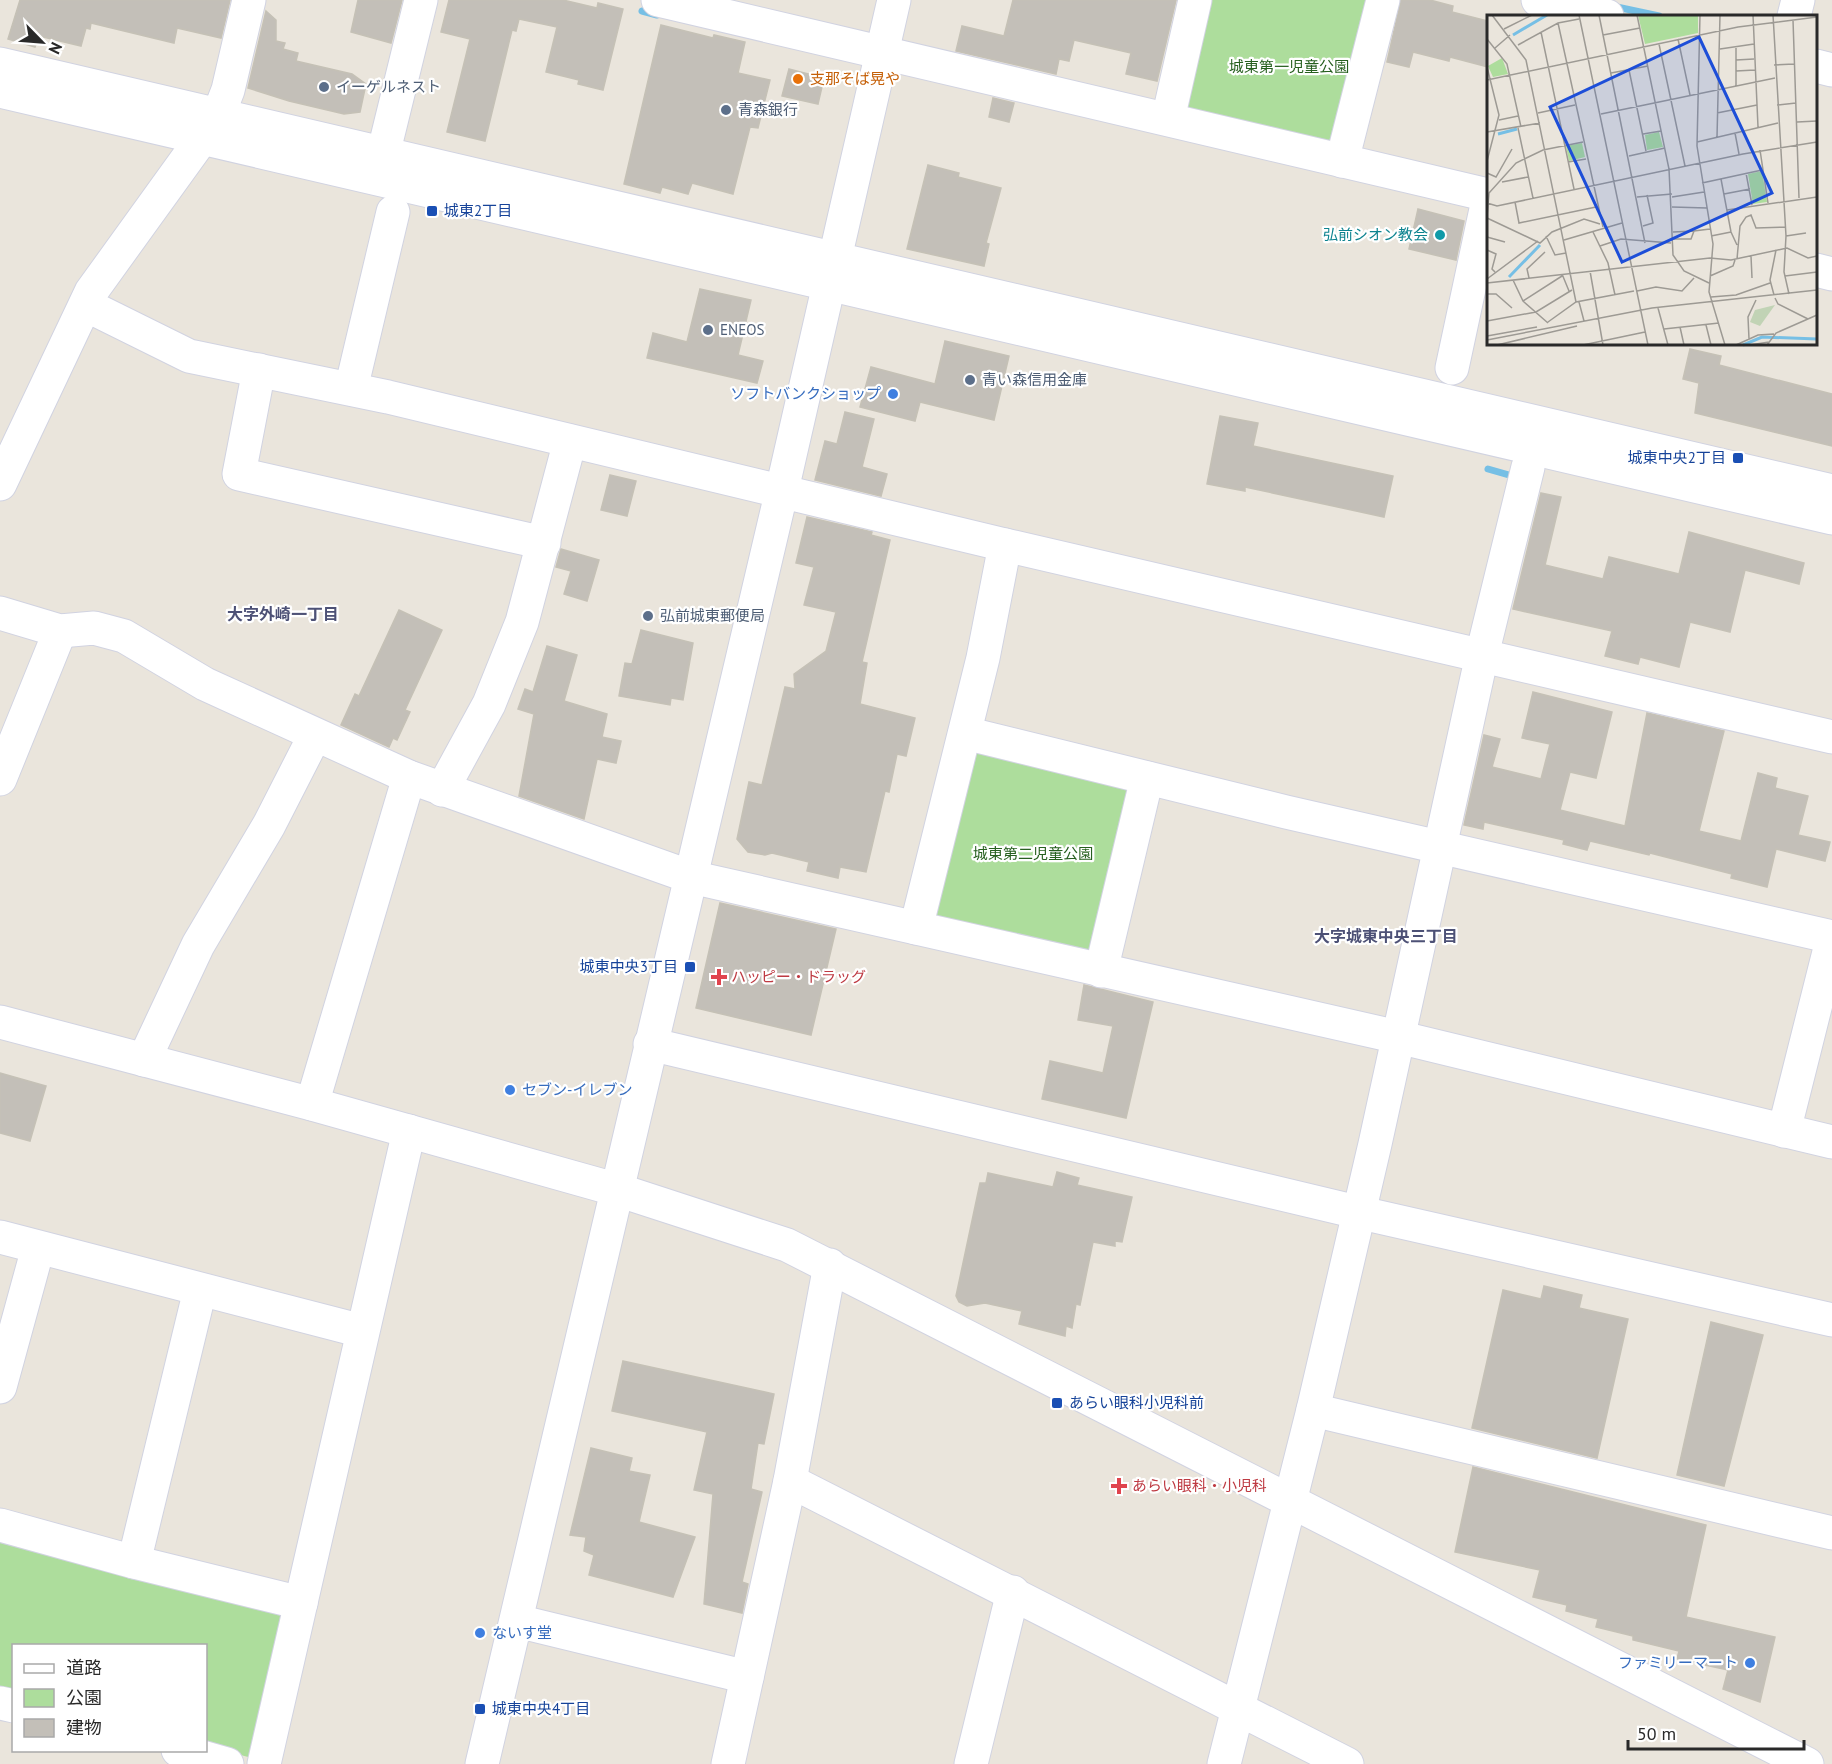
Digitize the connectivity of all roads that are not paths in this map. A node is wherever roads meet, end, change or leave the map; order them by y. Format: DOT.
graph roads {
  1 [pos="249,0"];
  2 [pos="421,0"];
  3 [pos="658,0"];
  4 [pos="894,0"];
  5 [pos="1195,0"];
  6 [pos="1383,0"];
  7 [pos="1538,0"];
  8 [pos="1798,0"];
  9 [pos="1603,15"];
  10 [pos="1794,15"];
  11 [pos="882,52"];
  12 [pos="0,64"];
  13 [pos="1817,66"];
  14 [pos="1832,70"];
  15 [pos="0,91"];
  16 [pos="1168,119"];
  17 [pos="209,127"];
  18 [pos="1342,161"];
  19 [pos="380,166"];
  20 [pos="1487,195"];
  21 [pos="1487,205"];
  22 [pos="393,212"];
  23 [pos="1817,270"];
  24 [pos="832,272"];
  25 [pos="1832,274"];
  26 [pos="86,305"];
  27 [pos="1452,368"];
  28 [pos="259,370"];
  29 [pos="351,389"];
  30 [pos="570,441"];
  31 [pos="1528,467"];
  32 [pos="0,484"];
  33 [pos="782,490"];
  34 [pos="1832,491"];
  35 [pos="1832,518"];
  36 [pos="544,543"];
  37 [pos="1005,545"];
  38 [pos="0,613"];
  39 [pos="60,631"];
  40 [pos="1482,655"];
  41 [pos="965,733"];
  42 [pos="315,735"];
  43 [pos="1832,737"];
  44 [pos="409,777"];
  45 [pos="1147,778"];
  46 [pos="0,779"];
  47 [pos="442,790"];
  48 [pos="1440,848"];
  49 [pos="691,877"];
  50 [pos="916,928"];
  51 [pos="1832,939"];
  52 [pos="1101,971"];
  53 [pos="0,1022"];
  54 [pos="1398,1037"];
  55 [pos="650,1044"];
  56 [pos="144,1060"];
  57 [pos="312,1104"];
  58 [pos="409,1131"];
  59 [pos="1784,1131"];
  60 [pos="1832,1142"];
  61 [pos="618,1190"];
  62 [pos="1357,1212"];
  63 [pos="0,1237"];
  64 [pos="38,1248"];
  65 [pos="830,1266"];
  66 [pos="200,1290"];
  67 [pos="1832,1320"];
  68 [pos="362,1331"];
  69 [pos="0,1387"];
  70 [pos="1313,1410"];
  71 [pos="790,1481"];
  72 [pos="1289,1499"];
  73 [pos="0,1525"];
  74 [pos="1832,1533"];
  75 [pos="134,1562"];
  76 [pos="1013,1592"];
  77 [pos="301,1602"];
  78 [pos="517,1621"];
  79 [pos="747,1677"];
  80 [pos="1236,1707"];
  81 [pos="185,1752"];
  82 [pos="227,1764"];
  83 [pos="264,1764"];
  84 [pos="482,1764"];
  85 [pos="728,1764"];
  86 [pos="971,1764"];
  87 [pos="1224,1764"];
  88 [pos="1347,1764"];
  89 [pos="1807,1764"];
  1 -- 17 [label="street"];
  2 -- 19 [label="street"];
  3 -- 11 [label="street"];
  4 -- 11 [label="street"];
  5 -- 16 [label="street"];
  6 -- 18 [label="street"];
  7 -- 9 [label="street"];
  8 -- 10 [label="street"];
  11 -- 16 [label="street"];
  11 -- 24 [label="street"];
  12 -- 17 [label="street"];
  13 -- 14 [label="street"];
  15 -- 17 [label="street"];
  16 -- 18 [label="street"];
  17 -- 19 [label="street"];
  17 -- 26 [label="street"];
  18 -- 20 [label="street"];
  19 -- 24 [label="street"];
  21 -- 27 [label="street"];
  22 -- 29 [label="street"];
  23 -- 25 [label="street"];
  24 -- 33 [label="street"];
  24 -- 34 [label="street"];
  24 -- 35 [label="street"];
  26 -- 28 [label="street"];
  26 -- 32 [label="street"];
  28 -- 29 [label="street"];
  28 -- 36 [label="street"];
  29 -- 30 [label="street"];
  30 -- 33 [label="street"];
  30 -- 36 [label="street"];
  31 -- 40 [label="street"];
  33 -- 37 [label="street"];
  33 -- 49 [label="street"];
  36 -- 47 [label="street"];
  37 -- 40 [label="street"];
  37 -- 41 [label="street"];
  38 -- 39 [label="street"];
  39 -- 42 [label="street"];
  39 -- 46 [label="street"];
  40 -- 43 [label="street"];
  40 -- 48 [label="street"];
  41 -- 45 [label="street"];
  41 -- 50 [label="street"];
  42 -- 44 [label="street"];
  42 -- 56 [label="street"];
  44 -- 47 [label="street"];
  44 -- 57 [label="street"];
  45 -- 48 [label="street"];
  45 -- 52 [label="street"];
  47 -- 49 [label="street"];
  48 -- 51 [label="street"];
  48 -- 54 [label="street"];
  49 -- 50 [label="street"];
  49 -- 55 [label="street"];
  50 -- 52 [label="street"];
  51 -- 59 [label="street"];
  52 -- 54 [label="street"];
  53 -- 56 [label="street"];
  54 -- 59 [label="street"];
  54 -- 62 [label="street"];
  55 -- 61 [label="street"];
  55 -- 62 [label="street"];
  56 -- 57 [label="street"];
  57 -- 58 [label="street"];
  58 -- 61 [label="street"];
  58 -- 68 [label="street"];
  59 -- 60 [label="street"];
  61 -- 65 [label="street"];
  61 -- 78 [label="street"];
  62 -- 67 [label="street"];
  62 -- 70 [label="street"];
  63 -- 64 [label="street"];
  64 -- 66 [label="street"];
  64 -- 69 [label="street"];
  65 -- 71 [label="street"];
  65 -- 72 [label="street"];
  66 -- 68 [label="street"];
  66 -- 75 [label="street"];
  68 -- 77 [label="street"];
  70 -- 72 [label="street"];
  70 -- 74 [label="street"];
  71 -- 76 [label="street"];
  71 -- 79 [label="street"];
  72 -- 80 [label="street"];
  72 -- 89 [label="street"];
  73 -- 75 [label="street"];
  75 -- 77 [label="street"];
  76 -- 80 [label="street"];
  76 -- 86 [label="street"];
  77 -- 83 [label="street"];
  78 -- 79 [label="street"];
  78 -- 84 [label="street"];
  79 -- 85 [label="street"];
  80 -- 87 [label="street"];
  80 -- 88 [label="street"];
  81 -- 82 [label="street"];
}
